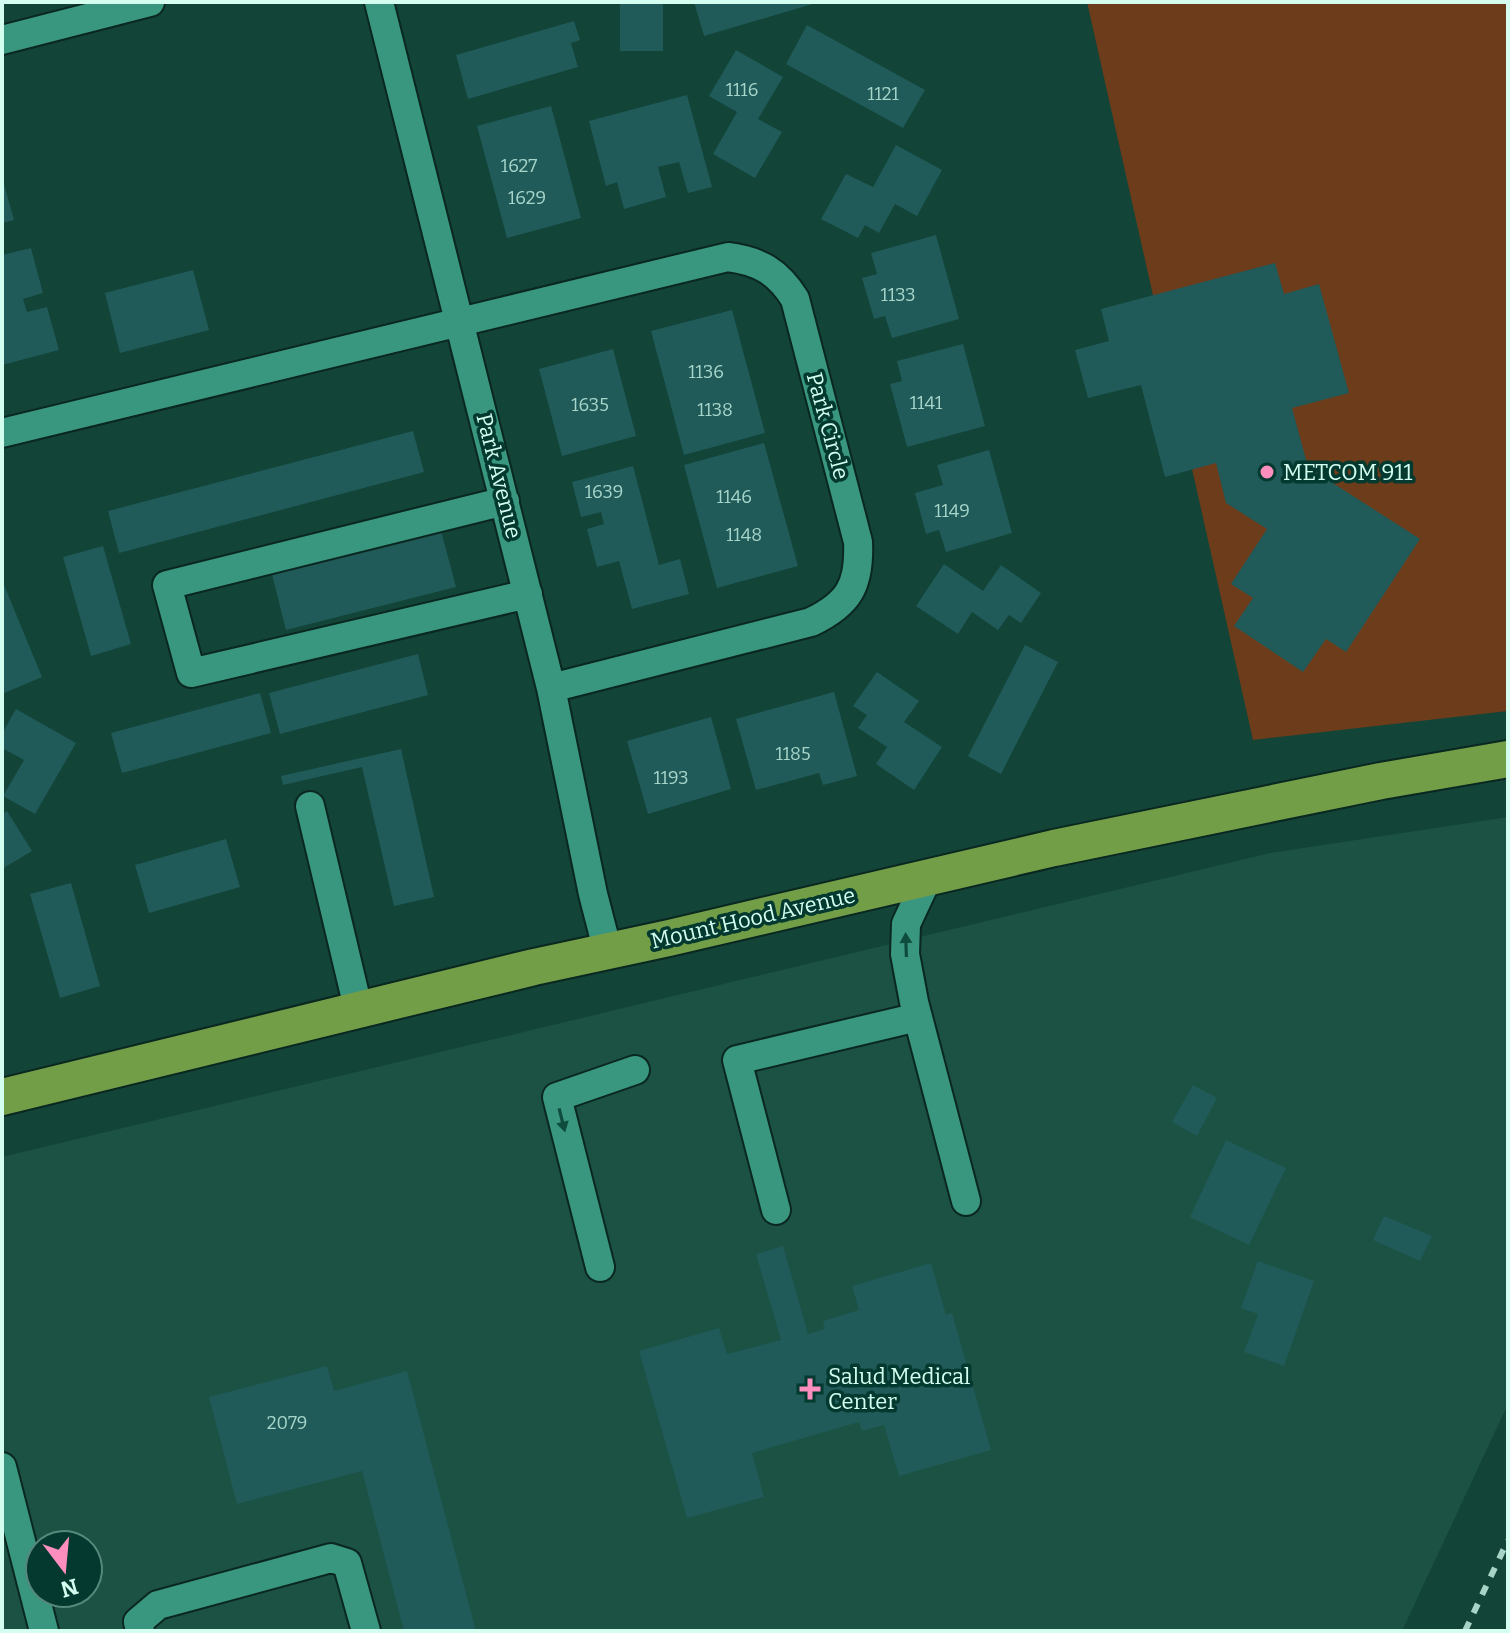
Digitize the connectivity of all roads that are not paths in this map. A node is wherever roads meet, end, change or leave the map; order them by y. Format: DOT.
graph roads {
  1 [pos="150,2"];
  2 [pos="379,2"];
  3 [pos="2,40"];
  4 [pos="460,321"];
  5 [pos="2,433"];
  6 [pos="505,501"];
  7 [pos="528,594"];
  8 [pos="551,688"];
  9 [pos="1508,759"];
  10 [pos="310,806"];
  11 [pos="928,877"];
  12 [pos="608,952"];
  13 [pos="359,1012"];
  14 [pos="918,1017"];
  15 [pos="635,1070"];
  16 [pos="2,1097"];
  17 [pos="966,1201"];
  18 [pos="776,1210"];
  19 [pos="600,1267"];
  20 [pos="2,1467"];
  21 [pos="44,1631"];
  22 [pos="140,1631"];
  23 [pos="366,1631"];
  1 -- 3 [label="street"];
  2 -- 4 [label="street, Park Avenue"];
  4 -- 5 [label="street, Park Circle"];
  4 -- 6 [label="street, Park Avenue"];
  4 -- 8 [label="street, Park Circle"];
  6 -- 7 [label="street, Park Avenue"];
  6 -- 7 [label="street"];
  7 -- 8 [label="street, Park Avenue"];
  8 -- 12 [label="street, Park Avenue"];
  9 -- 11 [label="main road, Mount Hood Avenue"];
  10 -- 13 [label="street"];
  11 -- 12 [label="main road, Mount Hood Avenue"];
  14 -- 11 [label="street, one-way"];
  12 -- 13 [label="main road, Mount Hood Avenue"];
  13 -- 16 [label="main road, Mount Hood Avenue"];
  14 -- 17 [label="street"];
  14 -- 18 [label="street"];
  15 -- 19 [label="street, one-way"];
  20 -- 21 [label="street"];
  22 -- 23 [label="street"];
}
